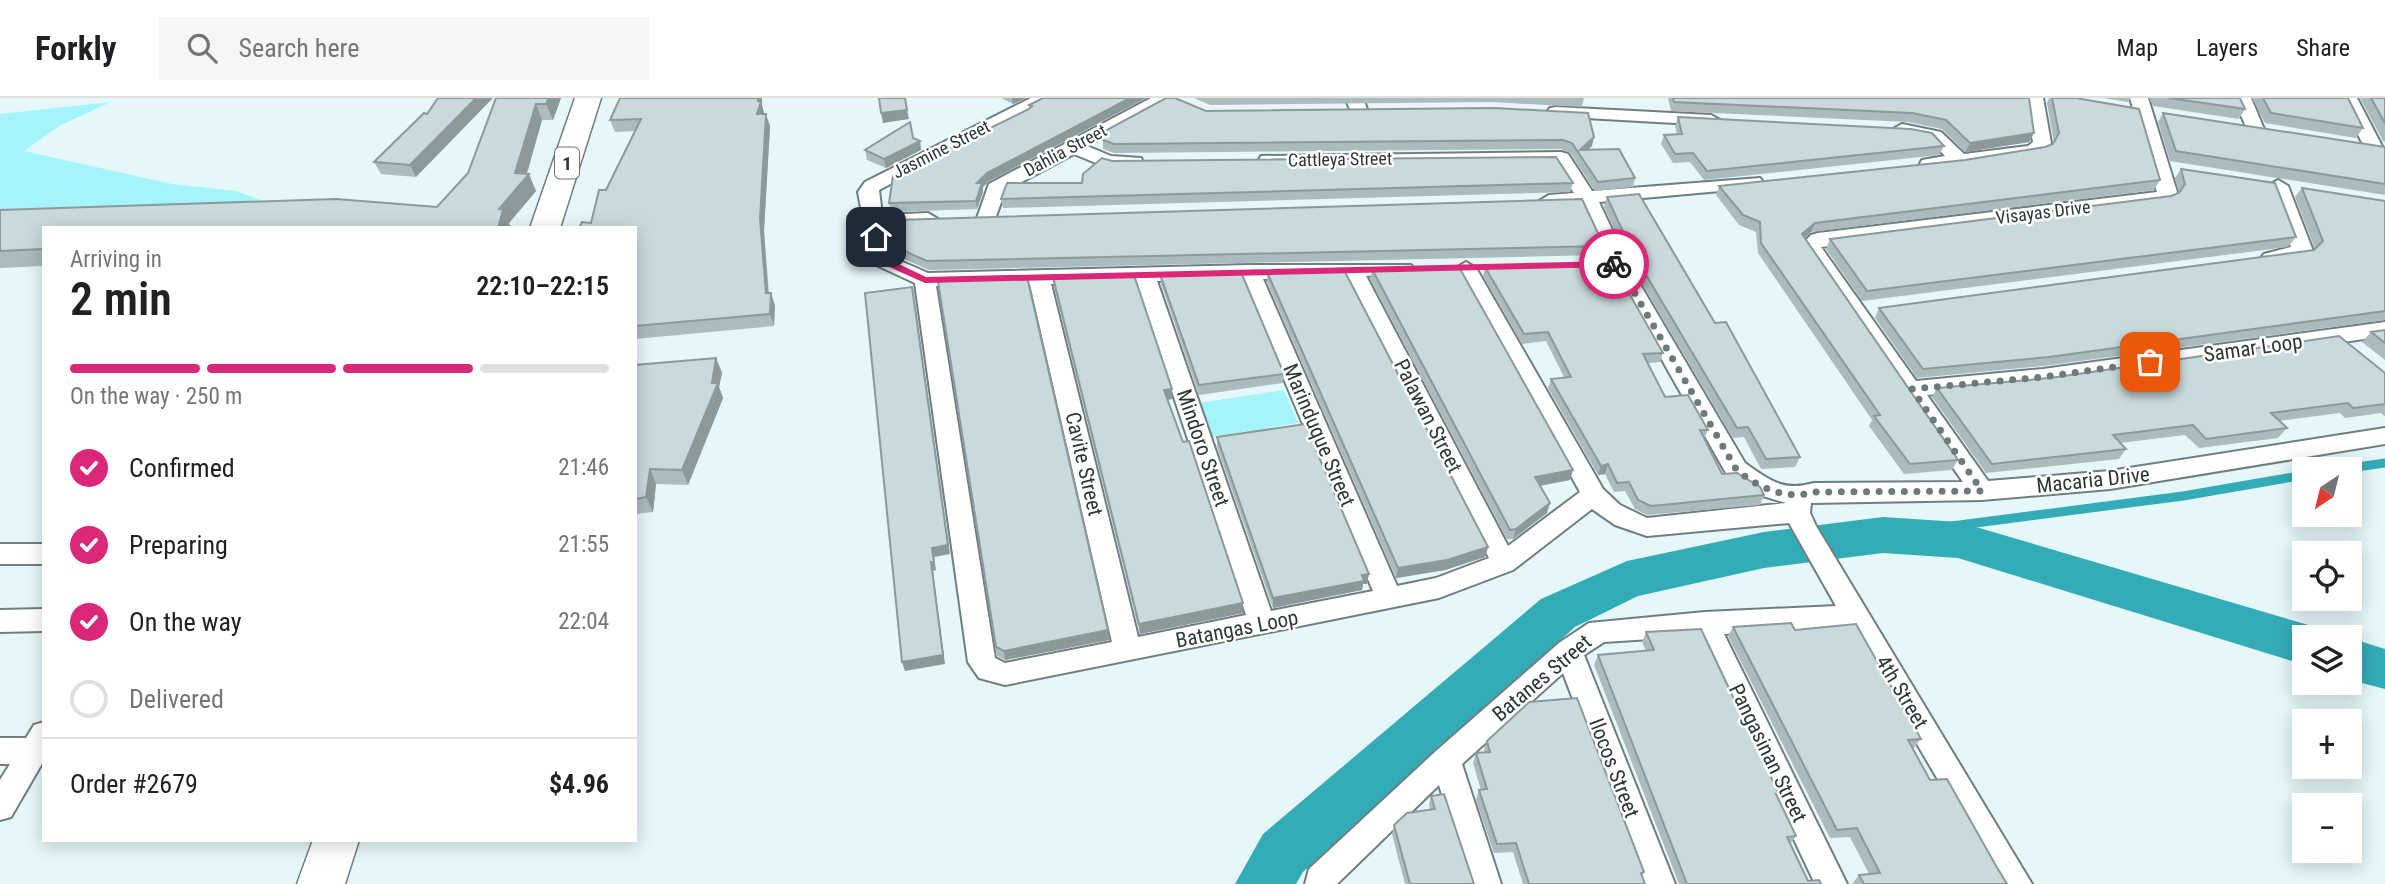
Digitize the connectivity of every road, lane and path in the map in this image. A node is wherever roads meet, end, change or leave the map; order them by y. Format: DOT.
graph roads {
  1 [pos="588,98"];
  2 [pos="1045,98"];
  3 [pos="1164,98"];
  4 [pos="2034,98"];
  5 [pos="2242,98"];
  6 [pos="2348,98"];
  7 [pos="2141,105"];
  8 [pos="2117,108"];
  9 [pos="1532,111"];
  10 [pos="2168,116"];
  11 [pos="1726,121"];
  12 [pos="2230,125"];
  13 [pos="1879,128"];
  14 [pos="2348,144"];
  15 [pos="1071,146"];
  16 [pos="2380,149"];
  17 [pos="1250,160"];
  18 [pos="1960,161"];
  19 [pos="1153,162"];
  20 [pos="1905,166"];
  21 [pos="2159,167"];
  22 [pos="2185,171"];
  23 [pos="1767,181"];
  24 [pos="2303,189"];
  25 [pos="1588,200"];
  26 [pos="1532,201"];
  27 [pos="872,221"];
  28 [pos="546,226"];
  29 [pos="2256,260"];
  30 [pos="1618,264"];
  31 [pos="1591,265"];
  32 [pos="1494,268"];
  33 [pos="1445,269"];
  34 [pos="1352,270"];
  35 [pos="1249,271"];
  36 [pos="1144,273"];
  37 [pos="1039,277"];
  38 [pos="925,280"];
  39 [pos="1884,308"];
  40 [pos="1857,312"];
  41 [pos="2385,329"];
  42 [pos="2337,336"];
  43 [pos="2356,351"];
  44 [pos="1912,389"];
  45 [pos="2385,436"];
  46 [pos="1982,491"];
  47 [pos="1594,495"];
  48 [pos="1800,513"];
  49 [pos="0,554"];
  50 [pos="42,554"];
  51 [pos="1504,563"];
  52 [pos="1390,600"];
  53 [pos="1843,611"];
  54 [pos="42,620"];
  55 [pos="0,621"];
  56 [pos="1705,623"];
  57 [pos="1262,624"];
  58 [pos="1569,651"];
  59 [pos="1128,652"];
  60 [pos="39,743"];
  61 [pos="0,751"];
  62 [pos="1446,760"];
  63 [pos="0,807"];
  64 [pos="335,842"];
  65 [pos="1320,882"];
  66 [pos="321,884"];
  67 [pos="1485,884"];
  68 [pos="1659,884"];
  69 [pos="1831,884"];
  70 [pos="2016,884"];
  1 -- 28 [label="highway, 1"];
  2 -- 27 [label="street, Jasmine Street"];
  3 -- 15 [label="street, Dahlia Street"];
  4 -- 18 [label="street"];
  5 -- 12 [label="street"];
  6 -- 16 [label="street"];
  7 -- 8 [label="street"];
  7 -- 10 [label="street"];
  7 -- 21 [label="street, Visayas Drive"];
  9 -- 11 [label="street"];
  13 -- 18 [label="street"];
  14 -- 16 [label="street"];
  15 -- 19 [label="street"];
  15 -- 27 [label="street, Dahlia Street"];
  17 -- 25 [label="street, Cattleya Street"];
  18 -- 20 [label="street"];
  21 -- 22 [label="street"];
  21 -- 40 [label="street, Visayas Drive"];
  23 -- 25 [label="street"];
  24 -- 29 [label="street"];
  25 -- 26 [label="street"];
  25 -- 30 [label="street, Cattleya Street"];
  27 -- 38 [label="street, Jasmine Street"];
  30 -- 31 [label="street"];
  30 -- 48 [label="street, Cattleya Street"];
  32 -- 33 [label="street"];
  33 -- 34 [label="street"];
  33 -- 47 [label="street"];
  34 -- 35 [label="street"];
  34 -- 51 [label="street, Palawan Street"];
  35 -- 36 [label="street"];
  35 -- 52 [label="street, Marinduque Street"];
  36 -- 37 [label="street"];
  36 -- 57 [label="street, Mindoro Street"];
  37 -- 38 [label="street"];
  37 -- 59 [label="street, Cavite Street"];
  38 -- 59 [label="street, Batangas Loop"];
  39 -- 40 [label="street"];
  40 -- 44 [label="street"];
  41 -- 42 [label="street, Samar Loop"];
  42 -- 43 [label="street"];
  42 -- 44 [label="street, Samar Loop"];
  44 -- 46 [label="street"];
  45 -- 46 [label="street, Macaria Drive"];
  46 -- 48 [label="street, Macaria Drive"];
  47 -- 48 [label="street, Macaria Drive"];
  47 -- 51 [label="street, Batangas Loop"];
  48 -- 53 [label="street, 4th Street"];
  49 -- 50 [label="street"];
  51 -- 52 [label="street, Batangas Loop"];
  52 -- 57 [label="street, Batangas Loop"];
  53 -- 56 [label="street, Batanes Street"];
  53 -- 70 [label="street, 4th Street"];
  54 -- 55 [label="street"];
  56 -- 58 [label="street, Batanes Street"];
  56 -- 69 [label="street, Pangasinan Street"];
  57 -- 59 [label="street, Batangas Loop"];
  58 -- 62 [label="street, Batanes Street"];
  58 -- 68 [label="street, Ilocos Street"];
  60 -- 61 [label="street"];
  60 -- 63 [label="street"];
  62 -- 65 [label="street, Batanes Street"];
  62 -- 67 [label="street"];
  64 -- 66 [label="highway"];
}
